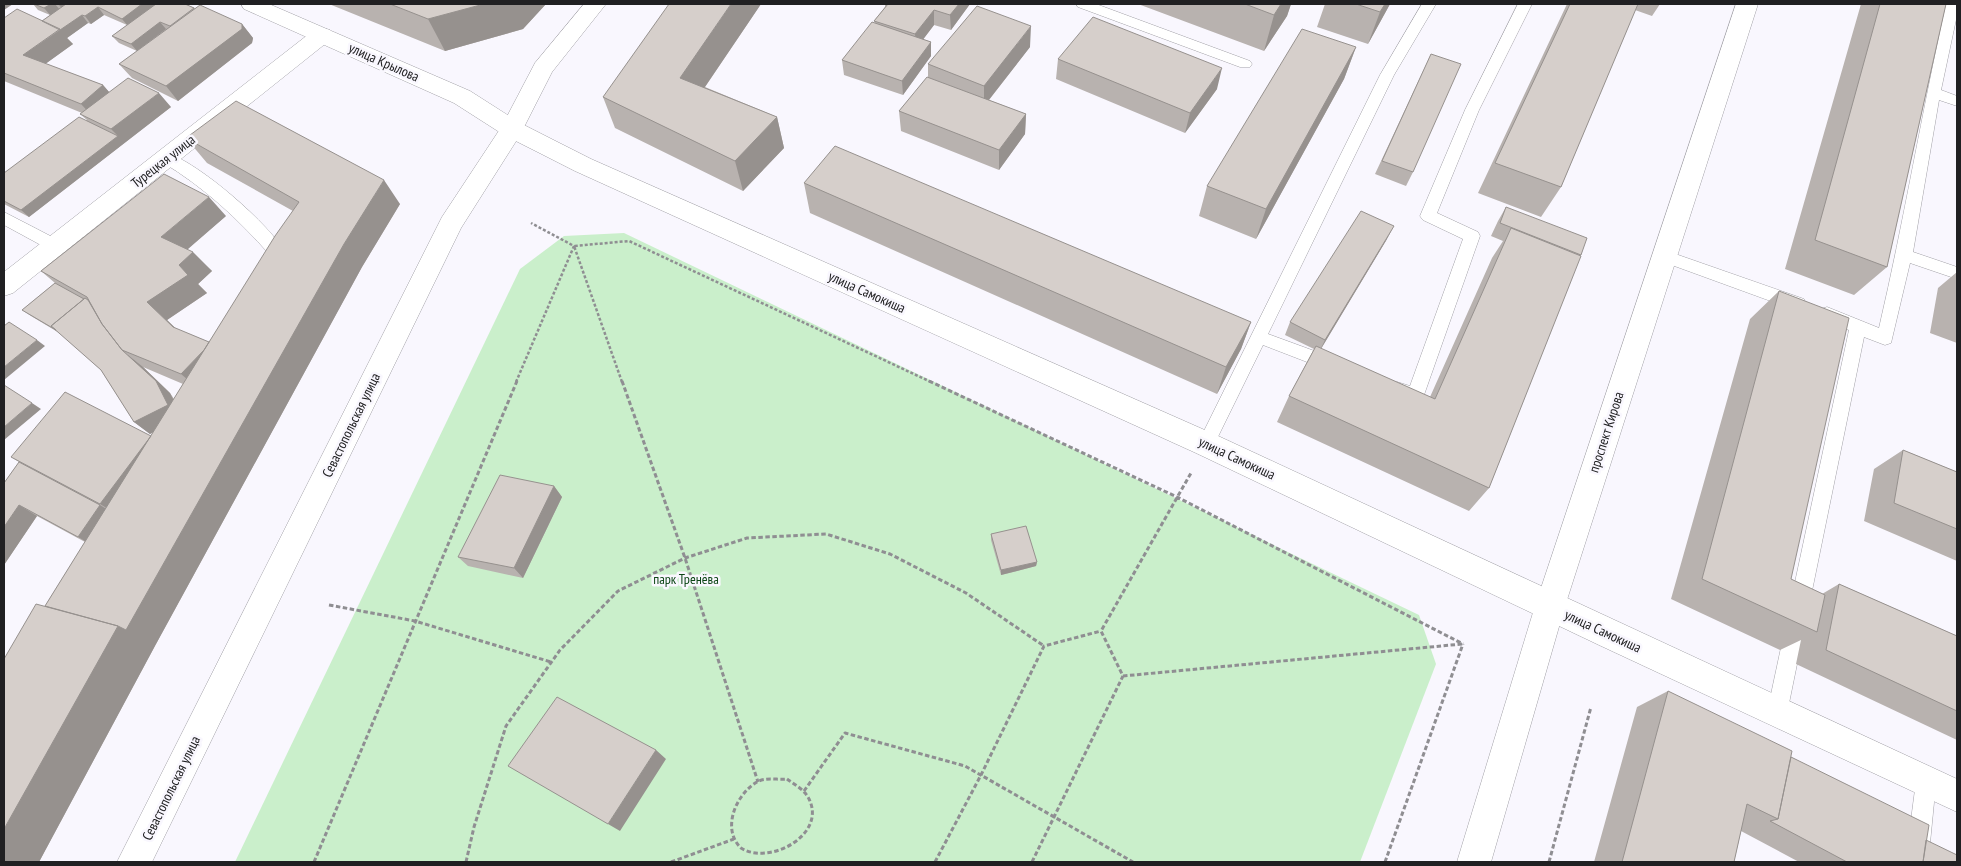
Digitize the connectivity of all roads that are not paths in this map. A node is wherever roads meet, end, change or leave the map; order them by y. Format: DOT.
graph roads {
  1 [pos="251,4"];
  2 [pos="595,4"];
  3 [pos="1083,4"];
  4 [pos="1429,4"];
  5 [pos="1525,4"];
  6 [pos="1952,4"];
  7 [pos="1744,5"];
  8 [pos="322,35"];
  9 [pos="1245,64"];
  10 [pos="1933,93"];
  11 [pos="1957,101"];
  12 [pos="512,129"];
  13 [pos="167,158"];
  14 [pos="4,218"];
  15 [pos="56,246"];
  16 [pos="1904,255"];
  17 [pos="1664,256"];
  18 [pos="1957,273"];
  19 [pos="265,281"];
  20 [pos="4,286"];
  21 [pos="1858,326"];
  22 [pos="1259,338"];
  23 [pos="1350,371"];
  24 [pos="1378,382"];
  25 [pos="1206,444"];
  26 [pos="1550,606"];
  27 [pos="1778,713"];
  28 [pos="1926,782"];
  29 [pos="1957,796"];
  30 [pos="1918,856"];
  31 [pos="134,862"];
  32 [pos="1474,862"];
  1 -- 8 [label="main road, улица Крылова"];
  2 -- 12 [label="main road, Севастопольская улица"];
  3 -- 9 [label="lane"];
  4 -- 22 [label="lane"];
  5 -- 24 [label="lane"];
  6 -- 10 [label="lane"];
  7 -- 17 [label="main road, проспект Кирова"];
  8 -- 12 [label="main road, улица Крылова"];
  8 -- 13 [label="main road, Турецкая улица"];
  10 -- 11 [label="lane"];
  10 -- 16 [label="lane"];
  12 -- 25 [label="main road, улица Самокиша"];
  12 -- 31 [label="main road, Севастопольская улица"];
  13 -- 15 [label="main road, Турецкая улица"];
  13 -- 19 [label="lane"];
  14 -- 15 [label="lane"];
  15 -- 20 [label="main road, Турецкая улица"];
  16 -- 18 [label="lane"];
  16 -- 21 [label="lane"];
  17 -- 21 [label="lane"];
  17 -- 26 [label="main road, проспект Кирова"];
  21 -- 27 [label="lane"];
  22 -- 23 [label="lane"];
  22 -- 25 [label="lane"];
  25 -- 26 [label="main road, улица Самокиша"];
  26 -- 27 [label="main road, улица Самокиша"];
  26 -- 32 [label="main road, проспект Кирова"];
  27 -- 28 [label="main road, улица Самокиша"];
  28 -- 29 [label="main road, улица Самокиша"];
  28 -- 30 [label="lane"];
}
